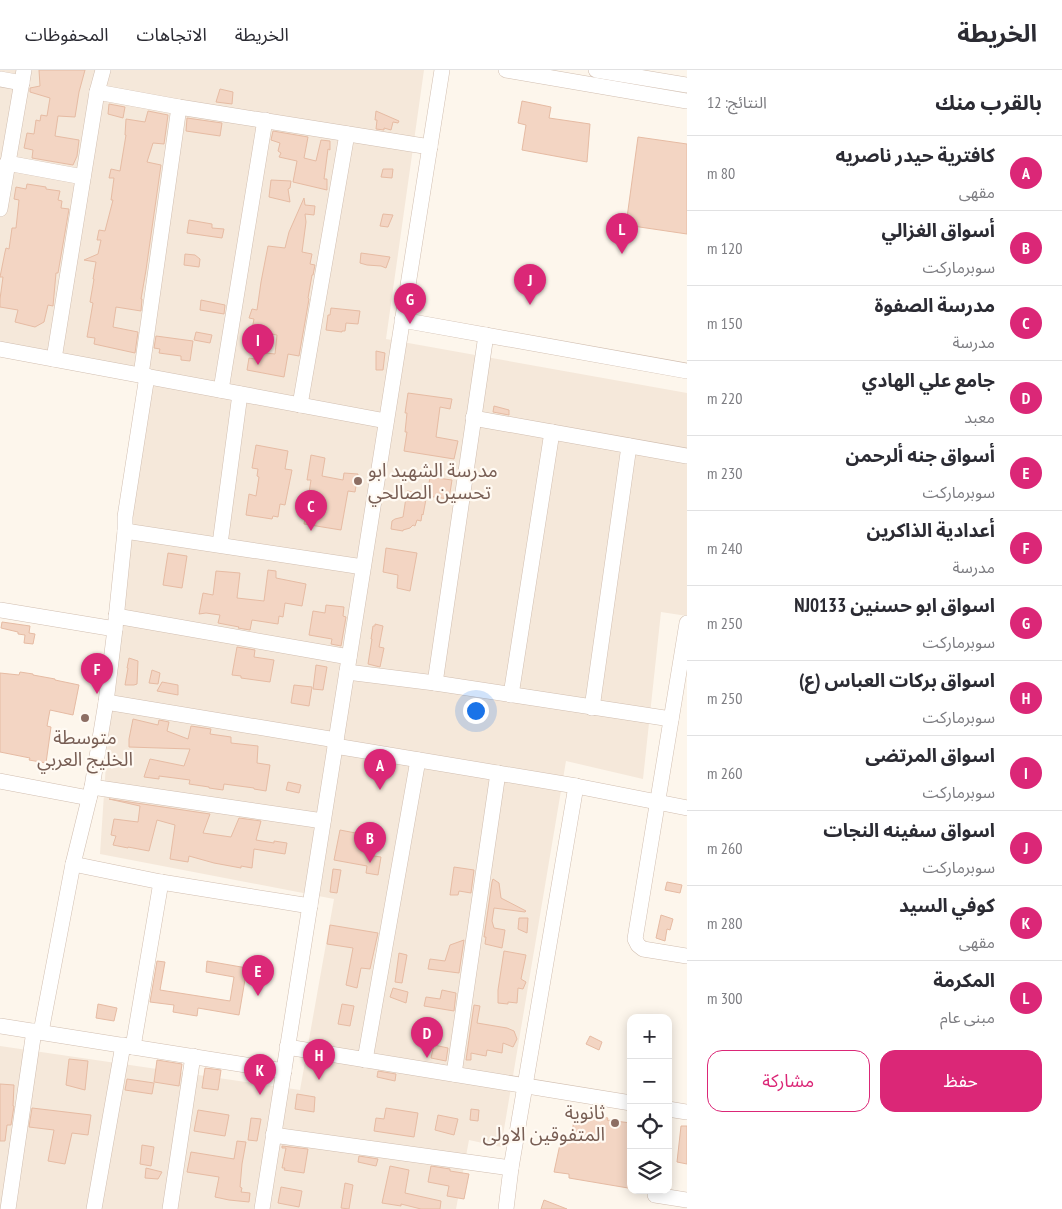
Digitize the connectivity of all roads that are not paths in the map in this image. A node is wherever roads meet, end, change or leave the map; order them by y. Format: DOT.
graph roads {
  1 [pos="103,70"];
  2 [pos="442,70"];
  3 [pos="506,70"];
  4 [pos="596,70"];
  5 [pos="23,76"];
  6 [pos="0,79"];
  7 [pos="684,80"];
  8 [pos="97,92"];
  9 [pos="687,101"];
  10 [pos="180,107"];
  11 [pos="265,120"];
  12 [pos="347,134"];
  13 [pos="430,148"];
  14 [pos="7,164"];
  15 [pos="84,177"];
  16 [pos="0,209"];
  17 [pos="402,320"];
  18 [pos="486,335"];
  19 [pos="0,349"];
  20 [pos="54,359"];
  21 [pos="687,371"];
  22 [pos="144,376"];
  23 [pos="221,390"];
  24 [pos="240,394"];
  25 [pos="300,405"];
  26 [pos="473,418"];
  27 [pos="386,421"];
  28 [pos="552,432"];
  29 [pos="629,446"];
  30 [pos="687,456"];
  31 [pos="125,531"];
  32 [pos="220,544"];
  33 [pos="363,567"];
  34 [pos="0,610"];
  35 [pos="116,623"];
  36 [pos="687,624"];
  37 [pos="348,664"];
  38 [pos="435,683"];
  39 [pos="511,695"];
  40 [pos="106,702"];
  41 [pos="592,708"];
  42 [pos="671,719"];
  43 [pos="335,743"];
  44 [pos="418,760"];
  45 [pos="498,773"];
  46 [pos="0,781"];
  47 [pos="576,786"];
  48 [pos="91,792"];
  49 [pos="657,803"];
  50 [pos="687,808"];
  51 [pos="323,821"];
  52 [pos="73,864"];
  53 [pos="161,882"];
  54 [pos="310,906"];
  55 [pos="687,956"];
  56 [pos="0,1026"];
  57 [pos="37,1032"];
  58 [pos="128,1046"];
  59 [pos="287,1047"];
  60 [pos="193,1056"];
  61 [pos="366,1060"];
  62 [pos="284,1071"];
  63 [pos="454,1074"];
  64 [pos="525,1086"];
  65 [pos="627,1102"];
  66 [pos="672,1110"];
  67 [pos="687,1112"];
  68 [pos="273,1135"];
  69 [pos="511,1168"];
  70 [pos="655,1198"];
  71 [pos="687,1200"];
  72 [pos="8,1209"];
  73 [pos="94,1209"];
  74 [pos="170,1209"];
  75 [pos="262,1209"];
  76 [pos="506,1209"];
  1 -- 8 [label="street"];
  2 -- 13 [label="street"];
  3 -- 9 [label="street"];
  4 -- 7 [label="street"];
  5 -- 6 [label="street"];
  5 -- 14 [label="street"];
  8 -- 10 [label="street"];
  8 -- 15 [label="street"];
  10 -- 11 [label="street"];
  10 -- 22 [label="street"];
  11 -- 12 [label="street"];
  11 -- 23 [label="street"];
  12 -- 13 [label="street"];
  12 -- 25 [label="street"];
  13 -- 17 [label="street"];
  14 -- 15 [label="street"];
  14 -- 16 [label="street"];
  15 -- 20 [label="street"];
  17 -- 18 [label="street"];
  17 -- 27 [label="street"];
  18 -- 21 [label="street"];
  18 -- 26 [label="street"];
  19 -- 20 [label="street"];
  20 -- 22 [label="street"];
  22 -- 23 [label="street"];
  22 -- 31 [label="street"];
  23 -- 24 [label="street"];
  24 -- 25 [label="street"];
  24 -- 32 [label="street"];
  25 -- 27 [label="street"];
  26 -- 28 [label="street"];
  26 -- 38 [label="street"];
  27 -- 33 [label="street"];
  28 -- 29 [label="street"];
  28 -- 39 [label="street"];
  29 -- 30 [label="street"];
  29 -- 41 [label="street"];
  31 -- 32 [label="street"];
  31 -- 35 [label="street"];
  32 -- 33 [label="street"];
  33 -- 37 [label="street"];
  34 -- 35 [label="street"];
  35 -- 37 [label="street"];
  35 -- 40 [label="street"];
  36 -- 42 [label="street"];
  37 -- 38 [label="street"];
  37 -- 43 [label="street"];
  38 -- 39 [label="street"];
  39 -- 41 [label="street"];
  40 -- 43 [label="street"];
  40 -- 48 [label="street"];
  41 -- 42 [label="street"];
  42 -- 49 [label="street"];
  43 -- 44 [label="street"];
  43 -- 51 [label="street"];
  44 -- 45 [label="street"];
  44 -- 61 [label="street"];
  45 -- 47 [label="street"];
  45 -- 63 [label="street"];
  46 -- 48 [label="street"];
  47 -- 49 [label="street"];
  47 -- 64 [label="street"];
  48 -- 51 [label="street"];
  48 -- 52 [label="street"];
  49 -- 50 [label="street"];
  49 -- 55 [label="street"];
  51 -- 54 [label="street"];
  52 -- 53 [label="street"];
  52 -- 57 [label="street"];
  53 -- 54 [label="street"];
  53 -- 58 [label="street"];
  54 -- 59 [label="street"];
  56 -- 57 [label="street"];
  57 -- 58 [label="street"];
  57 -- 72 [label="street"];
  58 -- 60 [label="street"];
  58 -- 73 [label="street"];
  59 -- 61 [label="street"];
  59 -- 62 [label="street"];
  60 -- 62 [label="street"];
  60 -- 74 [label="street"];
  61 -- 63 [label="street"];
  62 -- 68 [label="street"];
  63 -- 64 [label="street"];
  64 -- 65 [label="street"];
  64 -- 69 [label="street"];
  66 -- 67 [label="street"];
  68 -- 69 [label="street"];
  68 -- 75 [label="street"];
  69 -- 76 [label="street"];
  70 -- 71 [label="street"];
}
